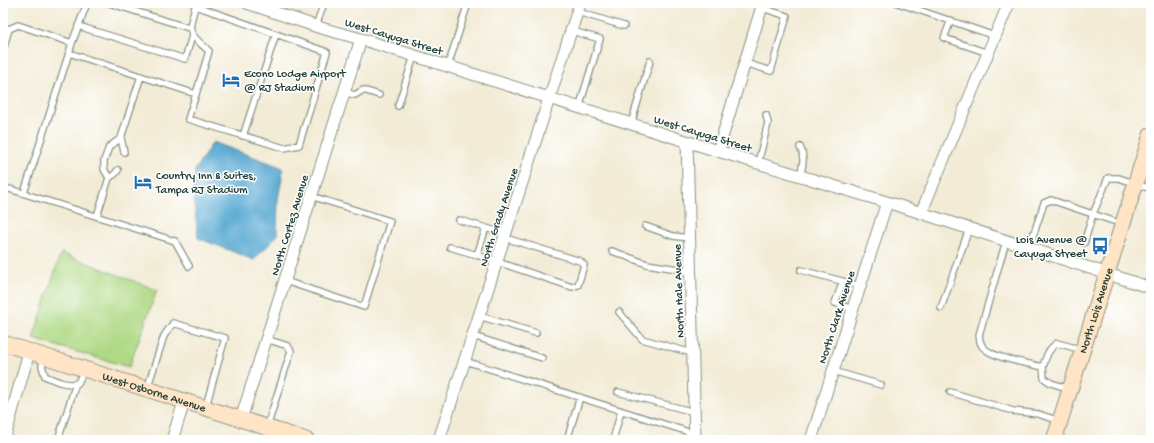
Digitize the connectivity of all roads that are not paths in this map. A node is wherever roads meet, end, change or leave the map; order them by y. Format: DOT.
graph roads {
  1 [pos="87,3"];
  2 [pos="109,3"];
  3 [pos="247,3"];
  4 [pos="324,3"];
  5 [pos="468,3"];
  6 [pos="898,3"];
  7 [pos="1009,3"];
  8 [pos="196,5"];
  9 [pos="762,6"];
  10 [pos="579,7"];
  11 [pos="951,20"];
  12 [pos="78,26"];
  13 [pos="316,26"];
  14 [pos="624,26"];
  15 [pos="3,27"];
  16 [pos="189,28"];
  17 [pos="9,29"];
  18 [pos="572,31"];
  19 [pos="276,34"];
  20 [pos="192,36"];
  21 [pos="995,36"];
  22 [pos="361,39"];
  23 [pos="72,43"];
  24 [pos="3,50"];
  25 [pos="69,53"];
  26 [pos="988,53"];
  27 [pos="414,56"];
  28 [pos="650,62"];
  29 [pos="745,63"];
  30 [pos="448,66"];
  31 [pos="141,76"];
  32 [pos="344,92"];
  33 [pos="196,94"];
  34 [pos="379,95"];
  35 [pos="550,99"];
  36 [pos="398,106"];
  37 [pos="579,108"];
  38 [pos="766,115"];
  39 [pos="631,124"];
  40 [pos="1151,134"];
  41 [pos="243,136"];
  42 [pos="121,138"];
  43 [pos="687,142"];
  44 [pos="800,147"];
  45 [pos="718,151"];
  46 [pos="124,152"];
  47 [pos="758,163"];
  48 [pos="118,170"];
  49 [pos="800,176"];
  50 [pos="109,178"];
  51 [pos="1136,184"];
  52 [pos="3,187"];
  53 [pos="1151,189"];
  54 [pos="24,193"];
  55 [pos="311,196"];
  56 [pos="887,202"];
  57 [pos="921,213"];
  58 [pos="1093,214"];
  59 [pos="97,216"];
  60 [pos="459,220"];
  61 [pos="1123,224"];
  62 [pos="645,226"];
  63 [pos="486,228"];
  64 [pos="969,229"];
  65 [pos="505,236"];
  66 [pos="689,238"];
  67 [pos="1006,241"];
  68 [pos="1084,243"];
  69 [pos="450,247"];
  70 [pos="1029,249"];
  71 [pos="612,251"];
  72 [pos="477,255"];
  73 [pos="497,262"];
  74 [pos="189,266"];
  75 [pos="801,270"];
  76 [pos="690,271"];
  77 [pos="1107,275"];
  78 [pos="285,281"];
  79 [pos="844,281"];
  80 [pos="860,286"];
  81 [pos="1151,288"];
  82 [pos="941,308"];
  83 [pos="852,309"];
  84 [pos="618,312"];
  85 [pos="479,316"];
  86 [pos="536,333"];
  87 [pos="473,336"];
  88 [pos="266,338"];
  89 [pos="3,343"];
  90 [pos="1083,350"];
  91 [pos="29,352"];
  92 [pos="692,353"];
  93 [pos="44,357"];
  94 [pos="542,358"];
  95 [pos="465,361"];
  96 [pos="1043,367"];
  97 [pos="84,370"];
  98 [pos="833,371"];
  99 [pos="76,384"];
  100 [pos="881,385"];
  101 [pos="146,389"];
  102 [pos="1071,389"];
  103 [pos="618,392"];
  104 [pos="950,392"];
  105 [pos="580,398"];
  106 [pos="184,402"];
  107 [pos="205,408"];
  108 [pos="622,411"];
  109 [pos="694,412"];
  110 [pos="241,420"];
  111 [pos="1060,421"];
  112 [pos="267,428"];
  113 [pos="695,437"];
  114 [pos="290,438"];
  115 [pos="4,440"];
  116 [pos="58,440"];
  117 [pos="172,440"];
  118 [pos="306,440"];
  119 [pos="439,440"];
  120 [pos="567,440"];
  121 [pos="613,440"];
  122 [pos="811,440"];
  123 [pos="1054,440"];
  1 -- 12 [label="lane"];
  2 -- 16 [label="lane"];
  3 -- 13 [label="street, West Cayuga Street"];
  4 -- 13 [label="lane"];
  5 -- 30 [label="lane"];
  6 -- 11 [label="lane"];
  7 -- 21 [label="street"];
  8 -- 16 [label="lane"];
  8 -- 19 [label="lane"];
  9 -- 29 [label="street"];
  9 -- 29 [label="lane"];
  10 -- 14 [label="lane"];
  10 -- 18 [label="street, North Grady Avenue"];
  11 -- 21 [label="lane"];
  11 -- 26 [label="lane"];
  12 -- 20 [label="lane"];
  12 -- 23 [label="lane"];
  13 -- 22 [label="street, West Cayuga Street"];
  15 -- 17 [label="lane"];
  16 -- 20 [label="lane"];
  17 -- 23 [label="lane"];
  17 -- 24 [label="lane"];
  18 -- 35 [label="street, North Grady Avenue"];
  18 -- 37 [label="lane"];
  19 -- 41 [label="lane"];
  19 -- 41 [label="lane"];
  20 -- 33 [label="lane"];
  21 -- 26 [label="street"];
  22 -- 27 [label="street, West Cayuga Street"];
  22 -- 32 [label="street, North Cortez Avenue"];
  23 -- 25 [label="lane"];
  25 -- 31 [label="lane"];
  25 -- 54 [label="lane"];
  26 -- 57 [label="street"];
  27 -- 30 [label="street, West Cayuga Street"];
  27 -- 36 [label="lane"];
  28 -- 39 [label="lane"];
  29 -- 45 [label="street"];
  30 -- 35 [label="street, West Cayuga Street"];
  31 -- 33 [label="lane"];
  31 -- 42 [label="lane"];
  32 -- 34 [label="lane"];
  32 -- 55 [label="street, North Cortez Avenue"];
  33 -- 41 [label="lane"];
  35 -- 37 [label="street, West Cayuga Street"];
  35 -- 65 [label="street, North Grady Avenue"];
  37 -- 39 [label="street, West Cayuga Street"];
  38 -- 47 [label="lane"];
  39 -- 43 [label="street, West Cayuga Street"];
  40 -- 51 [label="street, North Lois Avenue"];
  42 -- 46 [label="lane"];
  42 -- 50 [label="lane"];
  43 -- 45 [label="street, West Cayuga Street"];
  43 -- 66 [label="street, North Hale Avenue"];
  44 -- 49 [label="lane"];
  45 -- 47 [label="street, West Cayuga Street"];
  47 -- 49 [label="street, West Cayuga Street"];
  48 -- 50 [label="lane"];
  49 -- 56 [label="street, West Cayuga Street"];
  50 -- 59 [label="lane"];
  51 -- 53 [label="lane"];
  51 -- 58 [label="lane"];
  51 -- 61 [label="street, North Lois Avenue"];
  52 -- 54 [label="lane"];
  54 -- 59 [label="lane"];
  55 -- 78 [label="street, North Cortez Avenue"];
  55 -- 78 [label="lane"];
  56 -- 57 [label="street, West Cayuga Street"];
  56 -- 80 [label="street, North Clark Avenue"];
  57 -- 64 [label="street, West Cayuga Street"];
  58 -- 61 [label="lane"];
  58 -- 68 [label="lane"];
  58 -- 70 [label="lane"];
  59 -- 74 [label="lane"];
  60 -- 63 [label="lane"];
  61 -- 77 [label="street, North Lois Avenue"];
  62 -- 66 [label="lane"];
  63 -- 65 [label="lane"];
  63 -- 72 [label="lane"];
  64 -- 67 [label="street, West Cayuga Street"];
  64 -- 82 [label="lane"];
  65 -- 73 [label="street, North Grady Avenue"];
  65 -- 73 [label="lane"];
  66 -- 76 [label="street, North Hale Avenue"];
  67 -- 70 [label="street, West Cayuga Street"];
  67 -- 96 [label="lane"];
  69 -- 72 [label="lane"];
  70 -- 77 [label="street, West Cayuga Street"];
  71 -- 76 [label="lane"];
  72 -- 73 [label="lane"];
  73 -- 85 [label="street, North Grady Avenue"];
  75 -- 79 [label="lane"];
  76 -- 92 [label="street, North Hale Avenue"];
  77 -- 81 [label="street, West Cayuga Street"];
  77 -- 90 [label="street, North Lois Avenue"];
  78 -- 88 [label="street, North Cortez Avenue"];
  79 -- 80 [label="lane"];
  79 -- 83 [label="lane"];
  80 -- 83 [label="street, North Clark Avenue"];
  83 -- 98 [label="street, North Clark Avenue"];
  84 -- 92 [label="lane"];
  85 -- 86 [label="lane"];
  85 -- 87 [label="street, North Grady Avenue"];
  87 -- 94 [label="lane"];
  87 -- 95 [label="street, North Grady Avenue"];
  88 -- 110 [label="street, North Cortez Avenue"];
  88 -- 112 [label="lane"];
  89 -- 91 [label="street, West Osborne Avenue"];
  90 -- 96 [label="lane"];
  90 -- 102 [label="street, North Lois Avenue"];
  91 -- 93 [label="street, West Osborne Avenue"];
  91 -- 115 [label="street"];
  92 -- 109 [label="street, North Hale Avenue"];
  93 -- 97 [label="street, West Osborne Avenue"];
  93 -- 99 [label="lane"];
  95 -- 105 [label="lane"];
  95 -- 119 [label="street, North Grady Avenue"];
  96 -- 102 [label="lane"];
  97 -- 99 [label="lane"];
  97 -- 101 [label="street, West Osborne Avenue"];
  98 -- 100 [label="lane"];
  98 -- 122 [label="street, North Clark Avenue"];
  99 -- 116 [label="lane"];
  101 -- 106 [label="street, West Osborne Avenue"];
  101 -- 107 [label="lane"];
  102 -- 111 [label="street, North Lois Avenue"];
  103 -- 109 [label="lane"];
  104 -- 111 [label="lane"];
  105 -- 108 [label="lane"];
  105 -- 120 [label="lane"];
  106 -- 107 [label="street, West Osborne Avenue"];
  106 -- 117 [label="street"];
  107 -- 110 [label="street, West Osborne Avenue"];
  108 -- 113 [label="lane"];
  108 -- 121 [label="lane"];
  109 -- 113 [label="street, North Hale Avenue"];
  110 -- 112 [label="street, West Osborne Avenue"];
  111 -- 123 [label="street, North Lois Avenue"];
  112 -- 114 [label="street, West Osborne Avenue"];
  114 -- 118 [label="street, West Osborne Avenue"];
}
